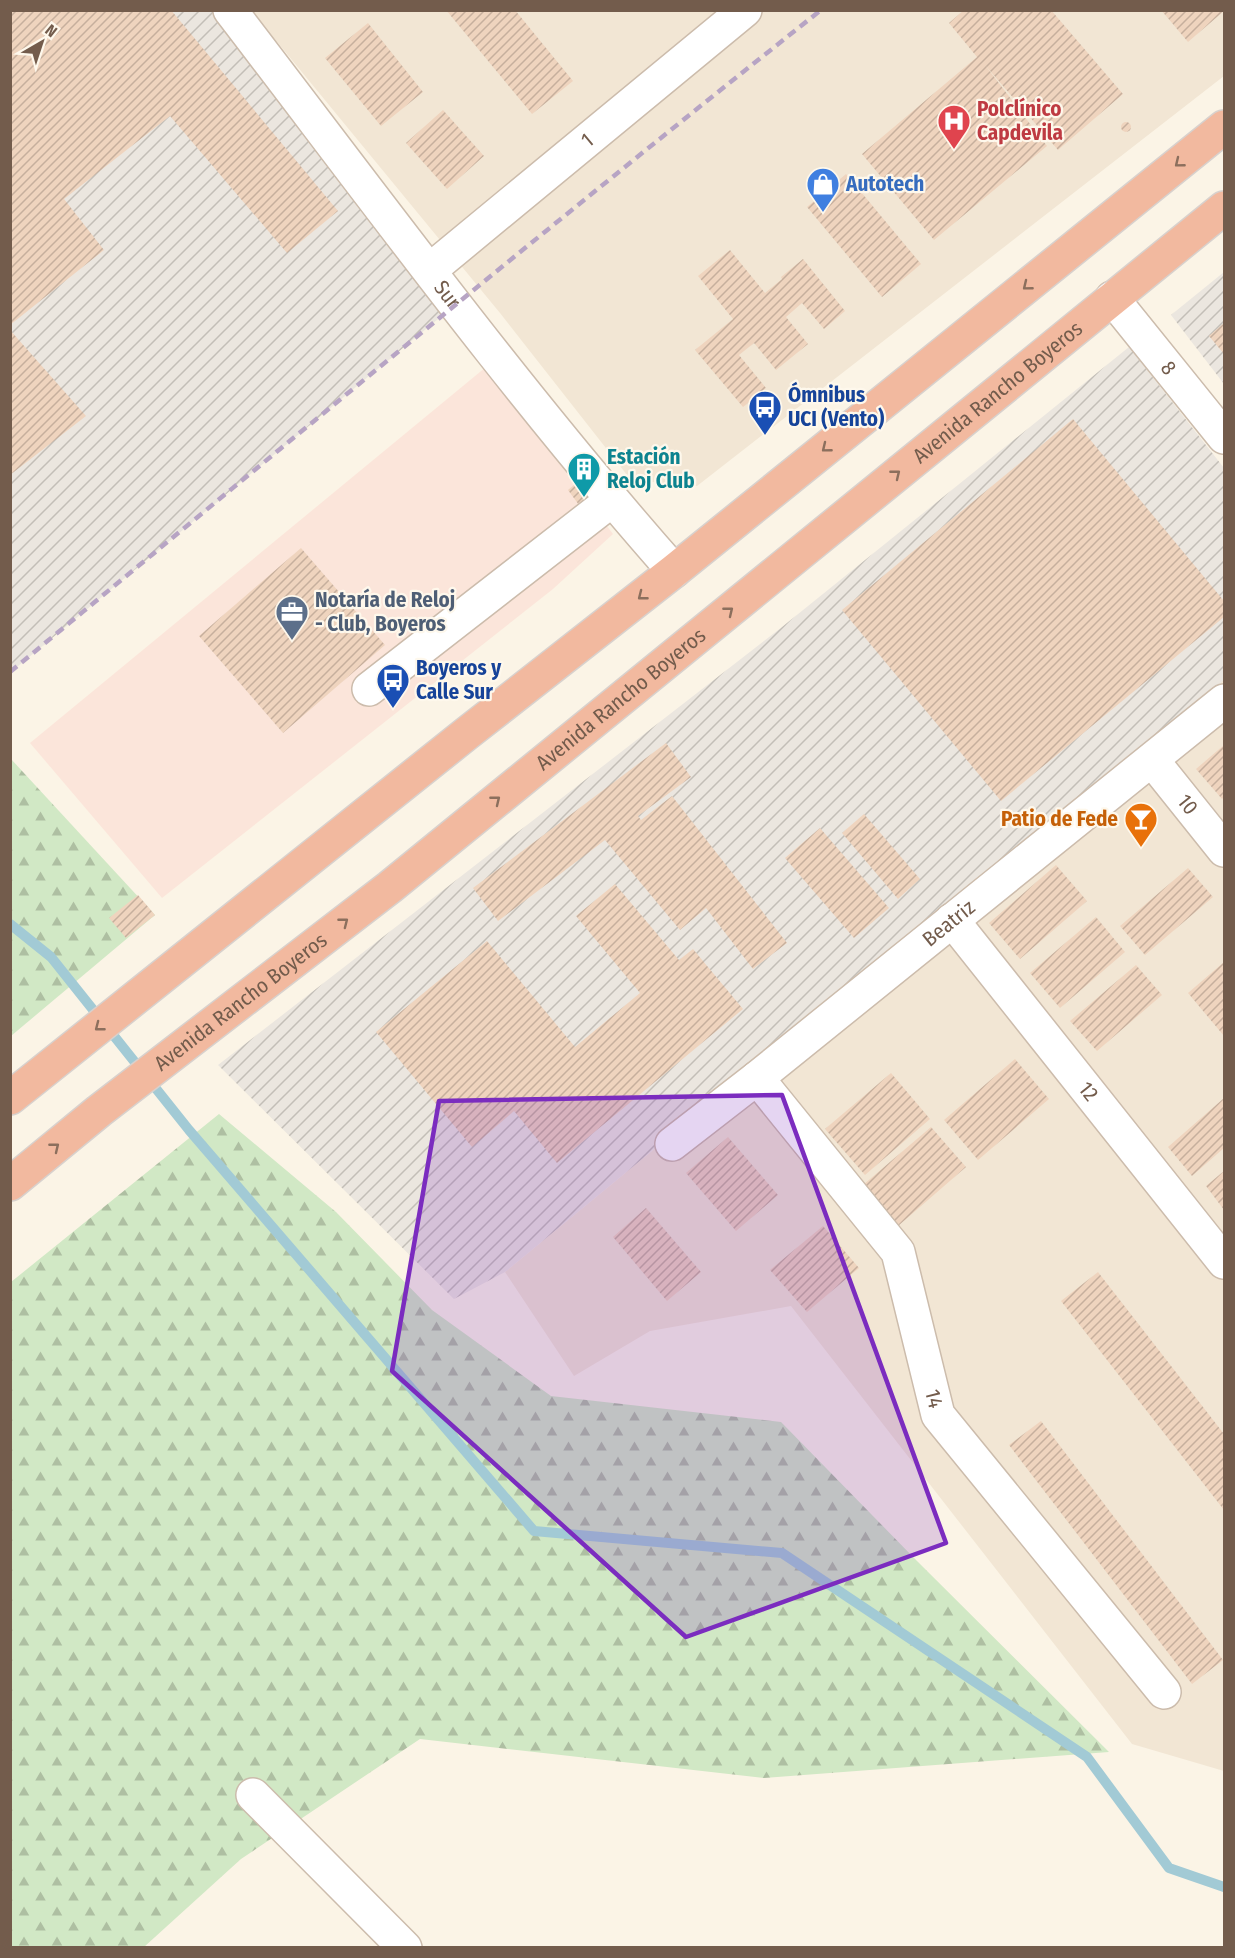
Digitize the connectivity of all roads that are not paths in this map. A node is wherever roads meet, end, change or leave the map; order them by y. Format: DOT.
graph roads {
  1 [pos="230,10"];
  2 [pos="745,10"];
  3 [pos="1224,127"];
  4 [pos="1224,208"];
  5 [pos="430,270"];
  6 [pos="1112,298"];
  7 [pos="1224,438"];
  8 [pos="612,500"];
  9 [pos="674,571"];
  10 [pos="369,689"];
  11 [pos="1224,701"];
  12 [pos="1152,759"];
  13 [pos="1224,850"];
  14 [pos="952,920"];
  15 [pos="757,1078"];
  16 [pos="10,1098"];
  17 [pos="672,1144"];
  18 [pos="10,1184"];
  19 [pos="1224,1262"];
  20 [pos="1164,1692"];
  21 [pos="254,1795"];
  22 [pos="405,1947"];
  1 -- 5 [label="street, Sur"];
  2 -- 5 [label="street, 1"];
  3 -- 9 [label="highway, one-way"];
  4 -- 6 [label="highway, Avenida Rancho Boyeros"];
  5 -- 8 [label="street, Sur"];
  6 -- 7 [label="street, 8"];
  18 -- 6 [label="highway, Avenida Rancho Boyeros, one-way"];
  8 -- 9 [label="street, Sur"];
  8 -- 10 [label="street"];
  9 -- 16 [label="highway, one-way"];
  11 -- 12 [label="street, Beatriz"];
  12 -- 13 [label="street, 10"];
  12 -- 14 [label="street, Beatriz"];
  14 -- 15 [label="street, Beatriz"];
  14 -- 19 [label="street, 12"];
  15 -- 17 [label="street, Beatriz"];
  15 -- 20 [label="street, 14"];
  21 -- 22 [label="street"];
}
